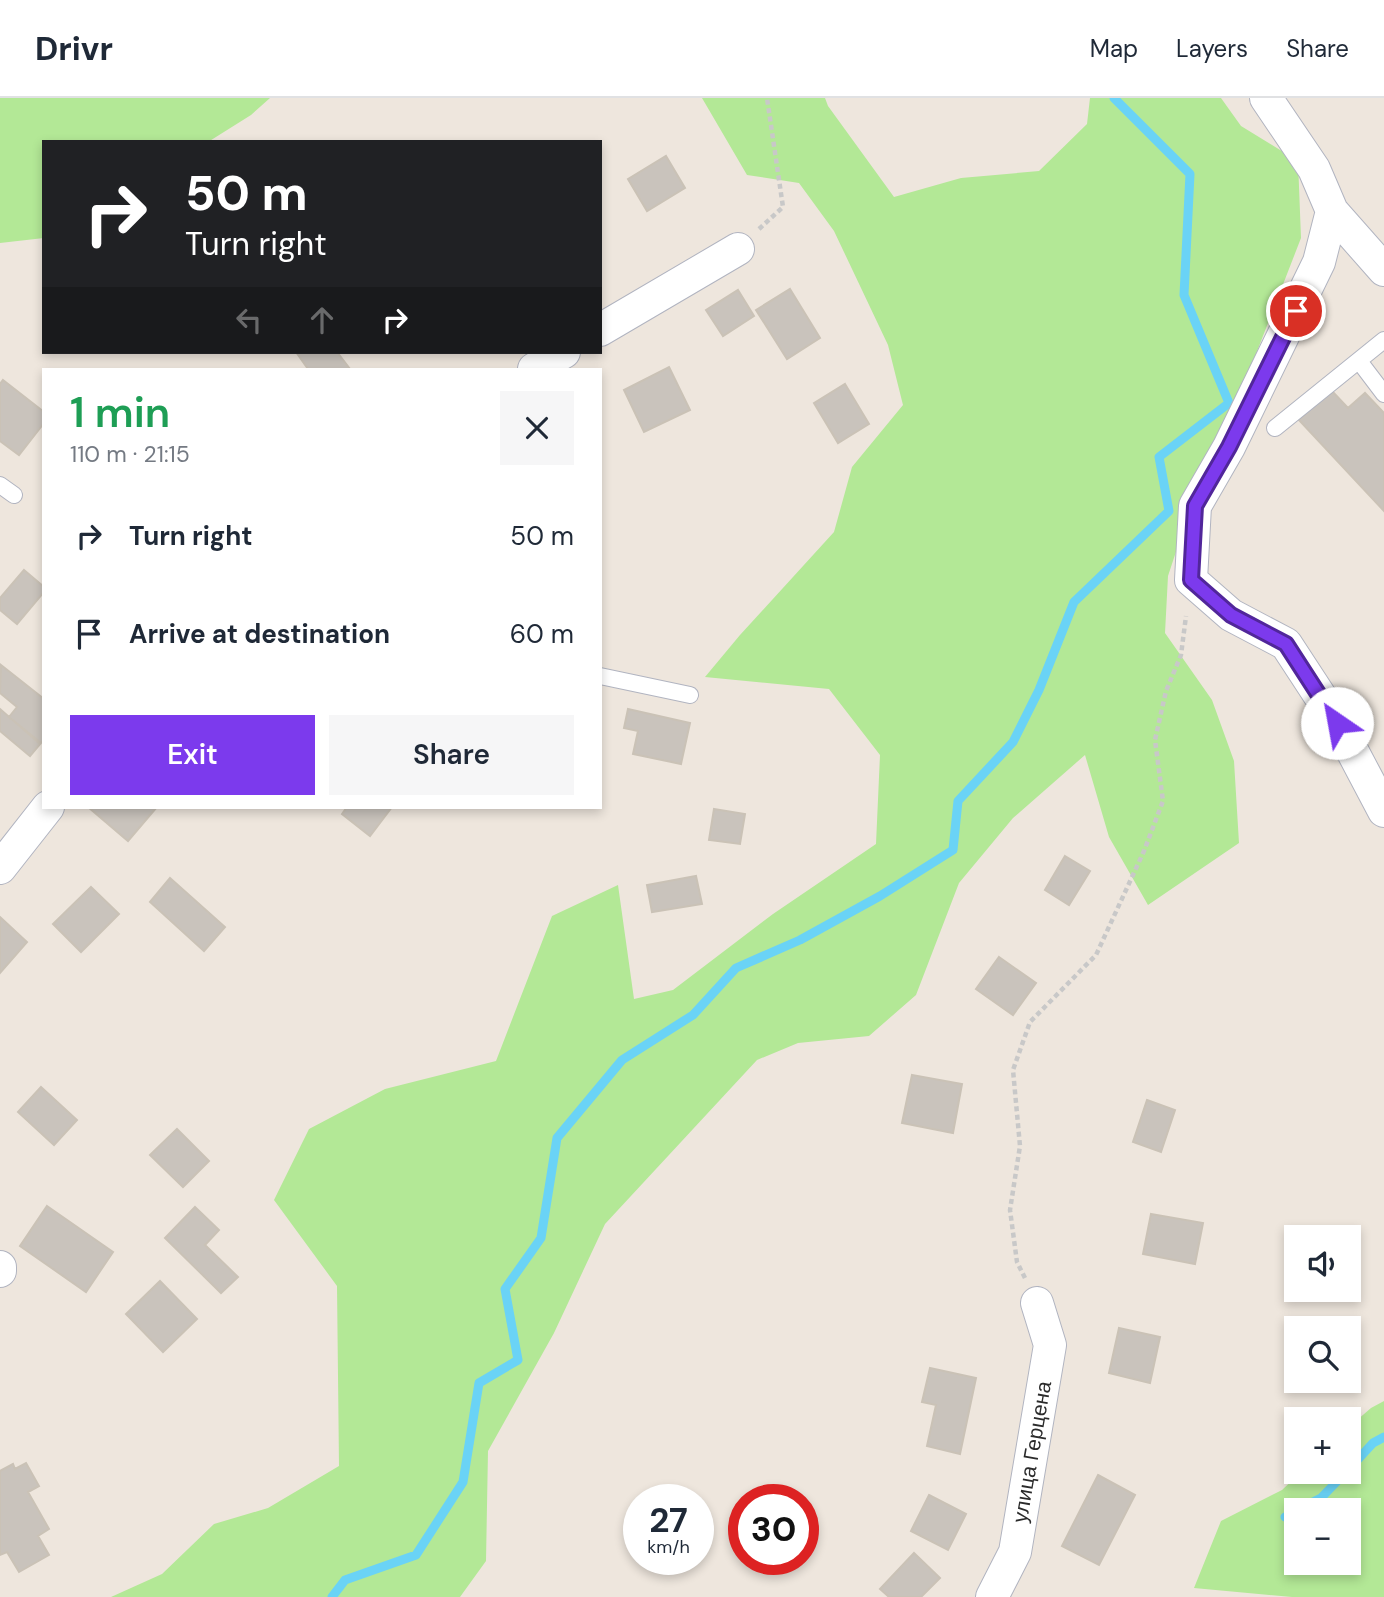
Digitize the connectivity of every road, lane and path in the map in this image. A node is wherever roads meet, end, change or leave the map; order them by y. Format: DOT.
graph roads {
  1 [pos="767,98"];
  2 [pos="1266,98"];
  3 [pos="783,207"];
  4 [pos="1332,211"];
  5 [pos="738,248"];
  6 [pos="1384,270"];
  7 [pos="602,329"];
  8 [pos="1384,340"];
  9 [pos="560,354"];
  10 [pos="1359,361"];
  11 [pos="536,368"];
  12 [pos="1384,394"];
  13 [pos="1275,428"];
  14 [pos="0,485"];
  15 [pos="14,495"];
  16 [pos="1191,580"];
  17 [pos="602,676"];
  18 [pos="690,695"];
  19 [pos="46,809"];
  20 [pos="1384,811"];
  21 [pos="0,868"];
  22 [pos="1037,1303"];
  23 [pos="992,1597"];
  1 -- 3 [label="path"];
  2 -- 4 [label="street"];
  4 -- 6 [label="street"];
  4 -- 16 [label="street"];
  5 -- 7 [label="street"];
  8 -- 10 [label="lane"];
  9 -- 11 [label="street"];
  10 -- 12 [label="lane"];
  10 -- 13 [label="lane"];
  14 -- 15 [label="lane"];
  16 -- 20 [label="street"];
  16 -- 22 [label="path"];
  17 -- 18 [label="lane"];
  19 -- 21 [label="street"];
  22 -- 23 [label="street, улица Герцена"];
}
